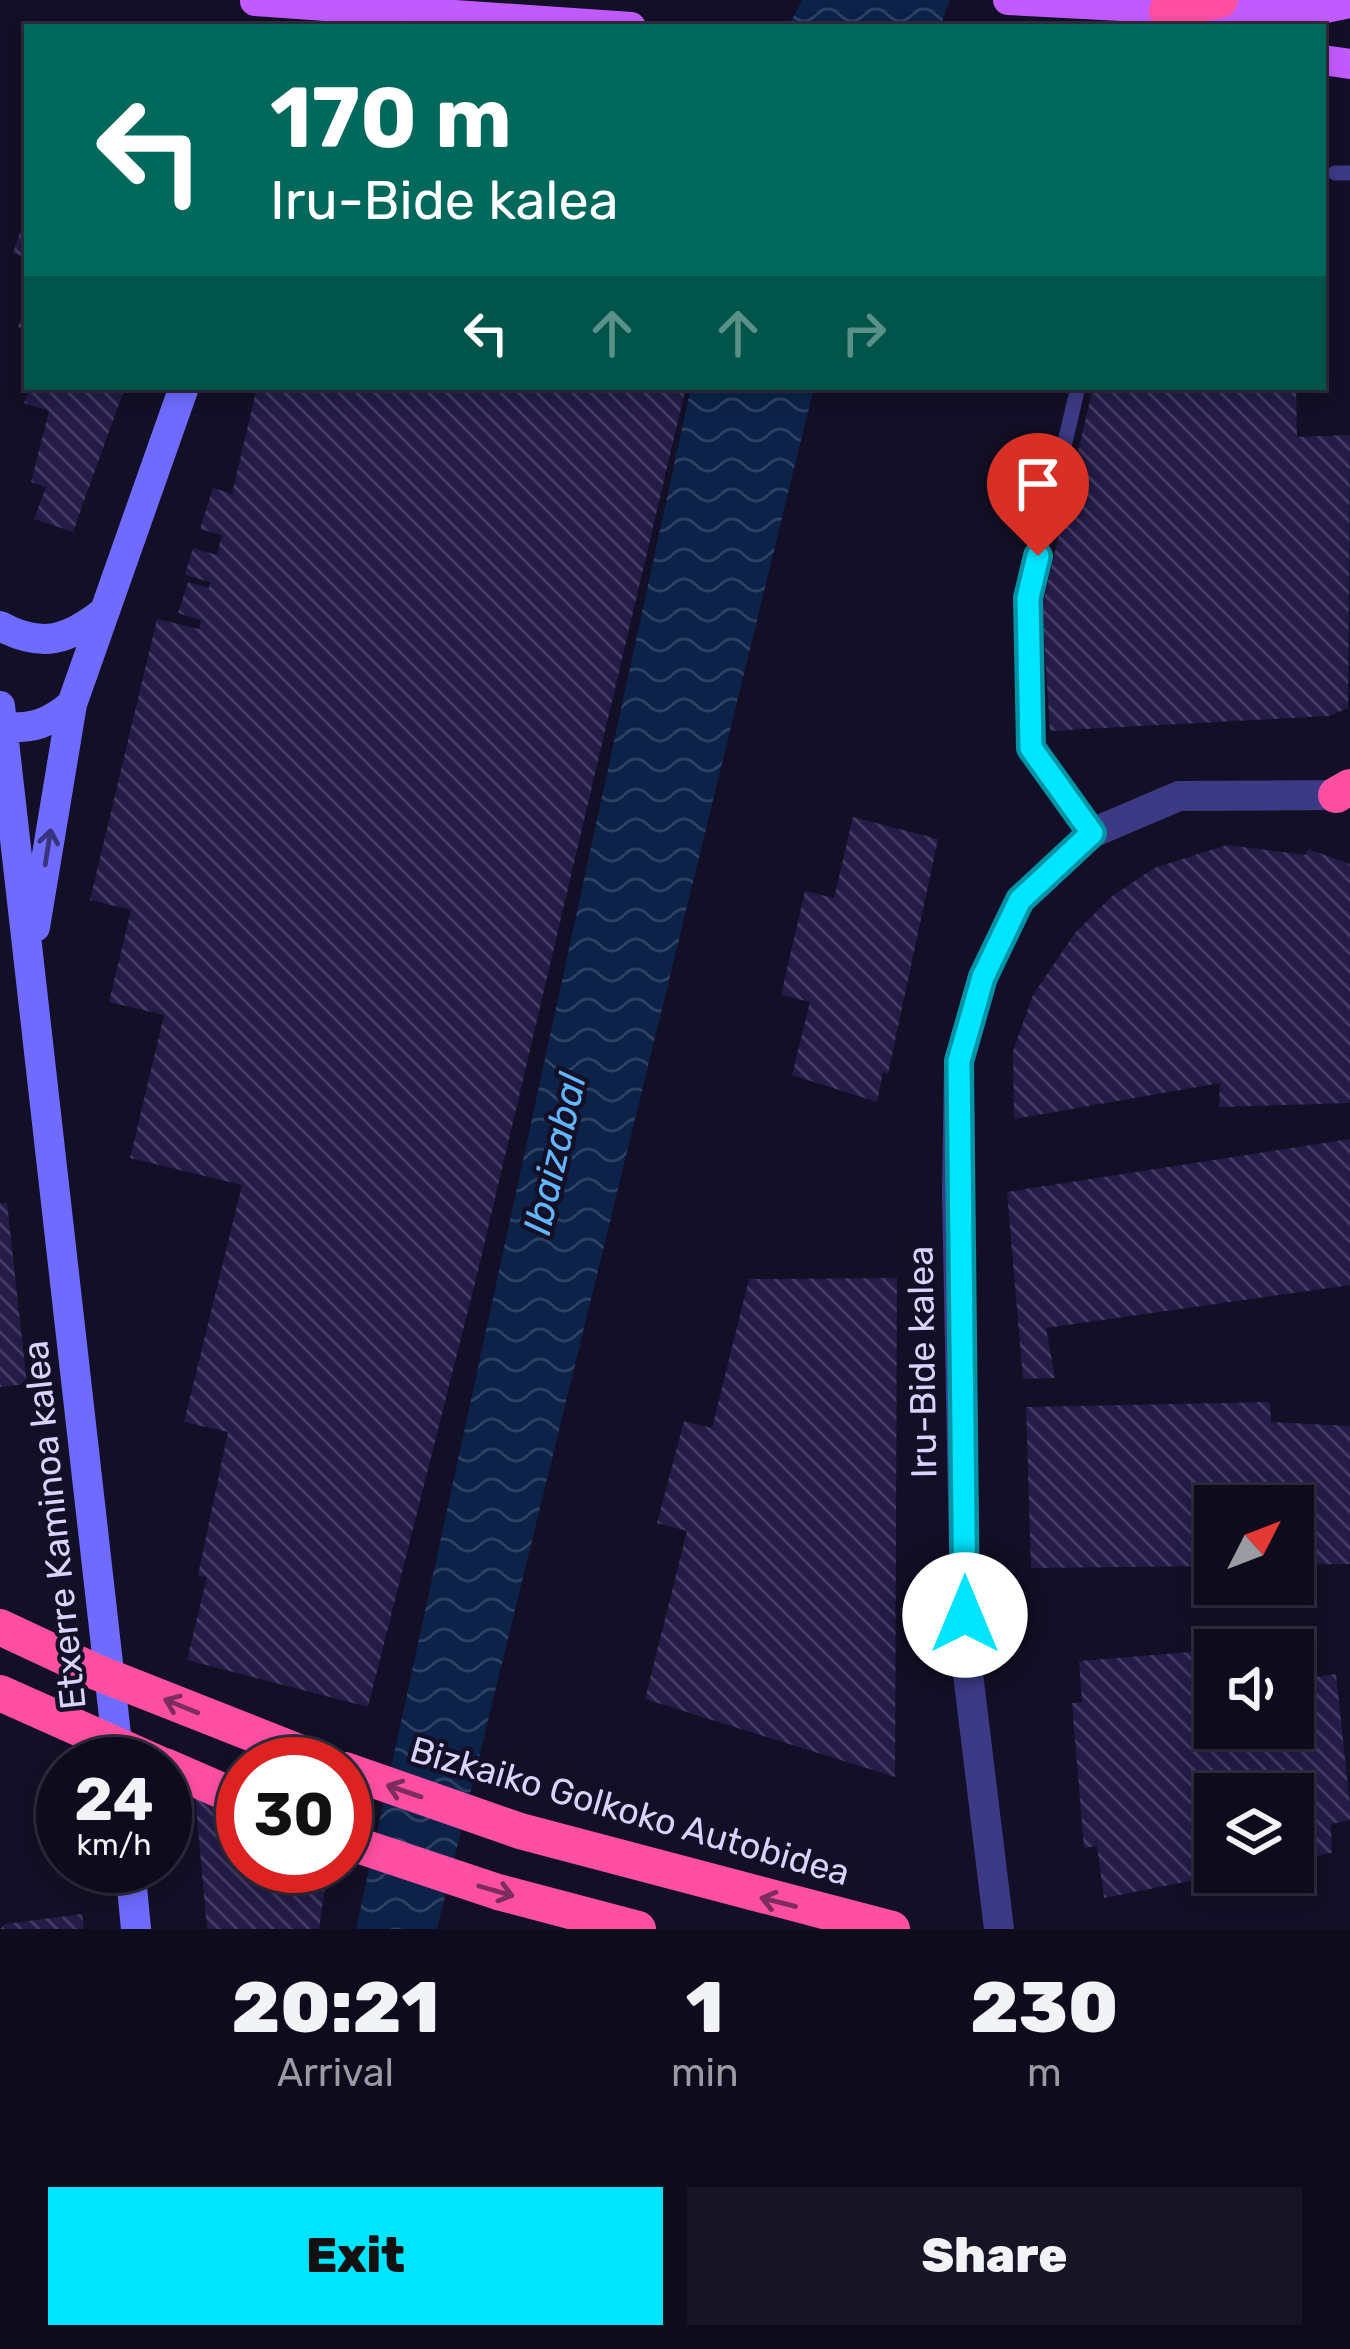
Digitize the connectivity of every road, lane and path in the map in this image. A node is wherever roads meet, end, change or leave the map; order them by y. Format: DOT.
graph roads {
  1 [pos="232,0"];
  2 [pos="1007,0"];
  3 [pos="1220,0"];
  4 [pos="255,2"];
  5 [pos="1083,2"];
  6 [pos="1350,3"];
  7 [pos="1167,10"];
  8 [pos="587,24"];
  9 [pos="183,390"];
  10 [pos="1077,390"];
  11 [pos="105,611"];
  12 [pos="0,626"];
  13 [pos="72,704"];
  14 [pos="1,716"];
  15 [pos="1345,795"];
  16 [pos="1092,833"];
  17 [pos="29,963"];
  18 [pos="0,1627"];
  19 [pos="0,1694"];
  20 [pos="98,1737"];
  21 [pos="117,1737"];
  22 [pos="261,1737"];
  23 [pos="372,1779"];
  24 [pos="372,1850"];
  25 [pos="133,1893"];
  26 [pos="136,1929"];
  27 [pos="638,1929"];
  28 [pos="892,1929"];
  29 [pos="999,1929"];
  1 -- 4 [label="main road"];
  2 -- 5 [label="main road"];
  3 -- 7 [label="highway"];
  4 -- 8 [label="main road, bridge"];
  5 -- 7 [label="main road"];
  6 -- 7 [label="main road"];
  9 -- 11 [label="street"];
  10 -- 16 [label="lane"];
  11 -- 12 [label="street"];
  11 -- 13 [label="street"];
  13 -- 14 [label="street"];
  17 -- 13 [label="street, one-way"];
  14 -- 17 [label="street, Etxerre Kaminoa kalea"];
  15 -- 16 [label="street, Iru-Bide kalea"];
  16 -- 29 [label="street, Iru-Bide kalea"];
  17 -- 21 [label="street, Etxerre Kaminoa kalea"];
  22 -- 18 [label="highway, one-way, bridge"];
  19 -- 20 [label="highway, bridge"];
  28 -- 23 [label="highway, Bizkaiko Golkoko Autobidea, one-way"];
  24 -- 27 [label="highway, one-way"];
  25 -- 26 [label="street"];
}
